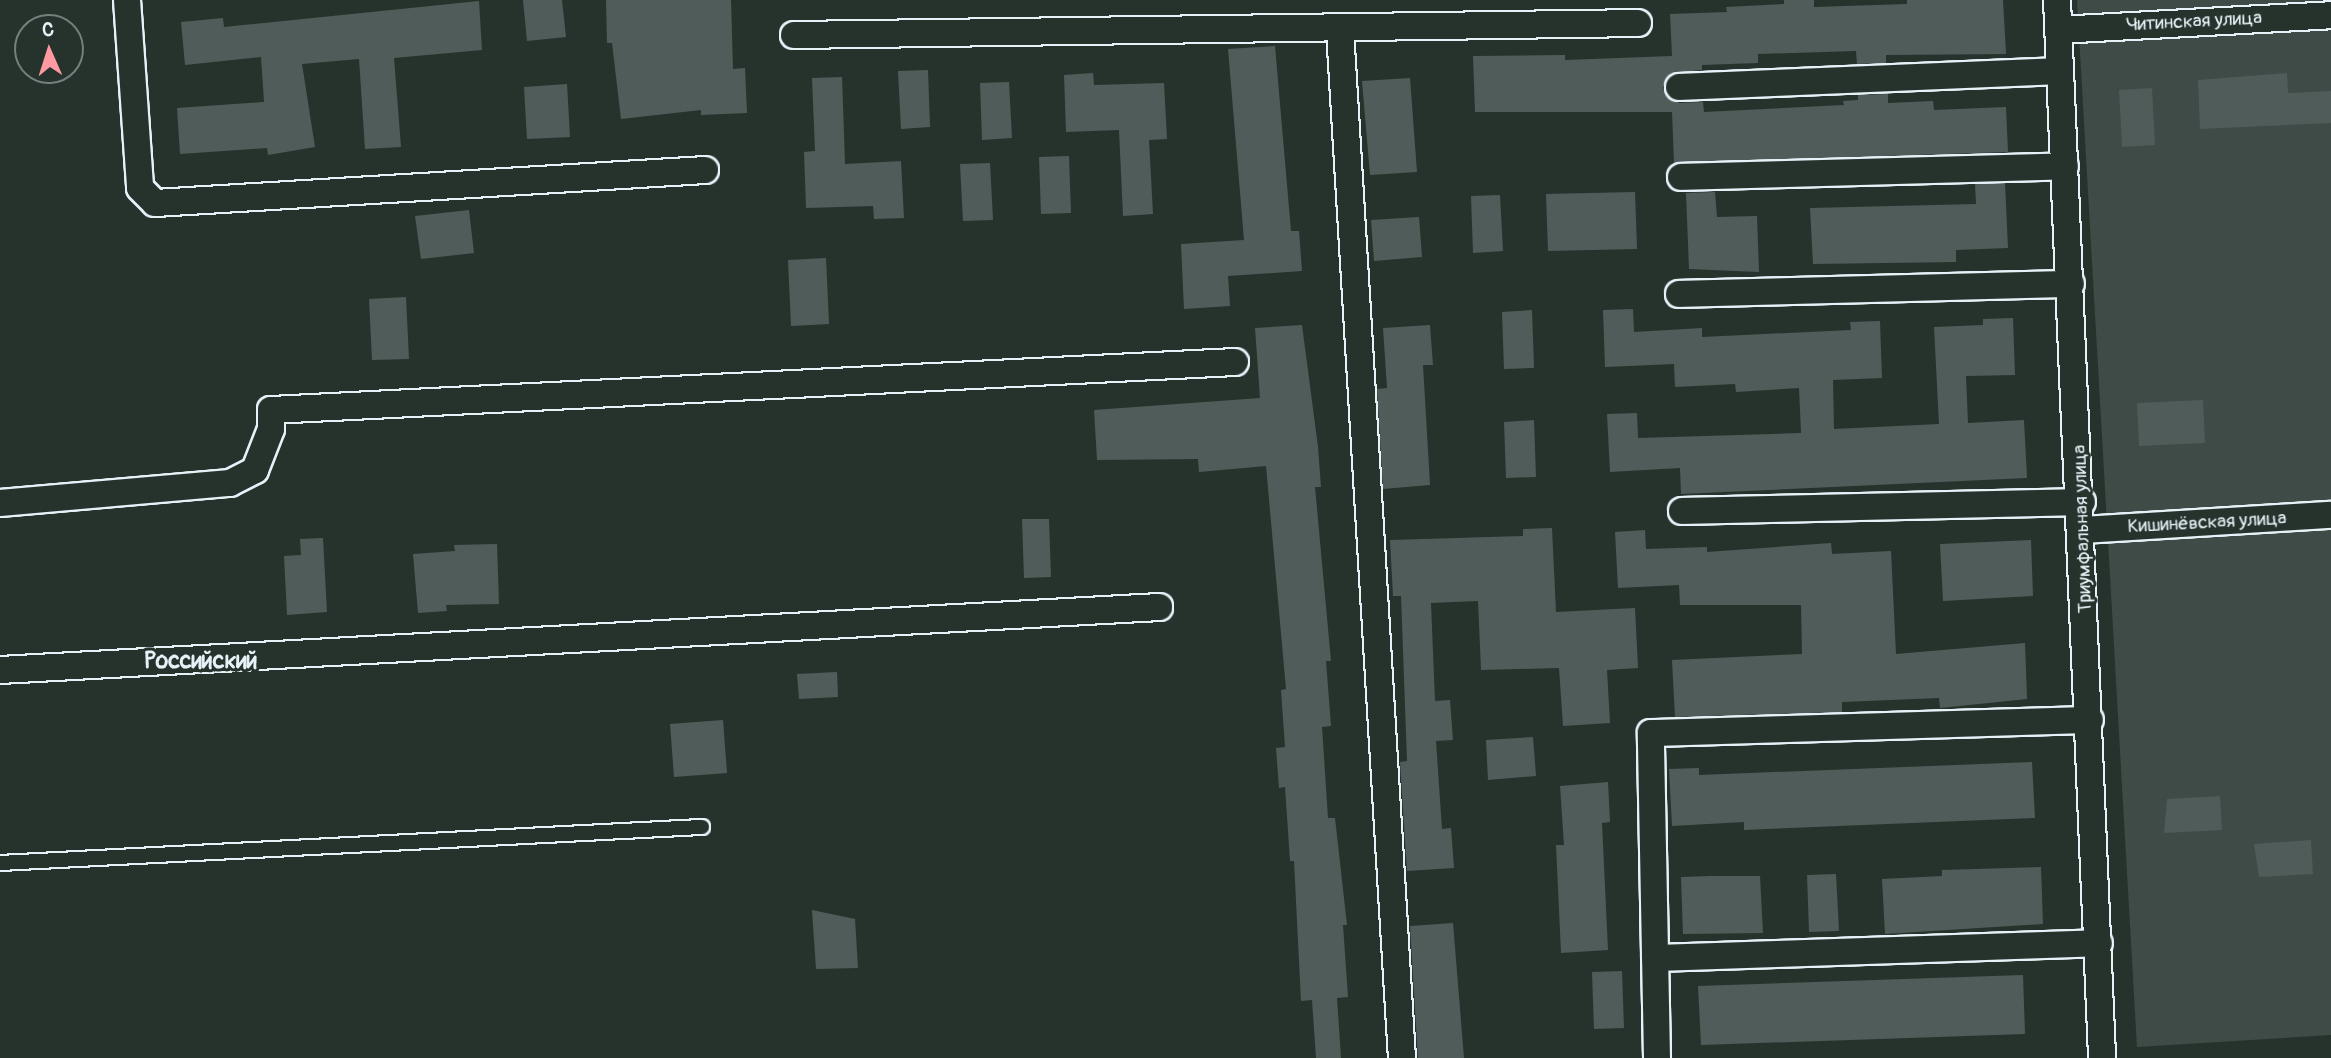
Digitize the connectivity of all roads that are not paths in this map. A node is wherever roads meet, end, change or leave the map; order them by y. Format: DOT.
graph roads {
  1 [pos="127,0"];
  2 [pos="2057,0"];
  3 [pos="2331,15"];
  4 [pos="1638,23"];
  5 [pos="1340,30"];
  6 [pos="2058,30"];
  7 [pos="794,35"];
  8 [pos="2060,71"];
  9 [pos="1679,87"];
  10 [pos="2065,166"];
  11 [pos="705,170"];
  12 [pos="1681,177"];
  13 [pos="2071,284"];
  14 [pos="1679,294"];
  15 [pos="1235,362"];
  16 [pos="2082,502"];
  17 [pos="0,503"];
  18 [pos="1682,511"];
  19 [pos="2331,515"];
  20 [pos="2083,530"];
  21 [pos="1159,607"];
  22 [pos="0,670"];
  23 [pos="2090,719"];
  24 [pos="702,827"];
  25 [pos="0,863"];
  26 [pos="2099,943"];
  27 [pos="1656,958"];
  28 [pos="1402,1058"];
  29 [pos="1657,1058"];
  30 [pos="2102,1058"];
  1 -- 11 [label="street"];
  2 -- 6 [label="street, Триумфальная улица"];
  3 -- 6 [label="street, Читинская улица"];
  4 -- 5 [label="street"];
  5 -- 7 [label="street"];
  5 -- 28 [label="street"];
  6 -- 8 [label="street, Триумфальная улица"];
  8 -- 9 [label="street"];
  8 -- 10 [label="street, Триумфальная улица"];
  10 -- 12 [label="street"];
  10 -- 13 [label="street, Триумфальная улица"];
  13 -- 14 [label="street"];
  13 -- 16 [label="street, Триумфальная улица"];
  15 -- 17 [label="street"];
  16 -- 18 [label="street"];
  16 -- 20 [label="street, Триумфальная улица"];
  19 -- 20 [label="street, Кишинёвская улица"];
  20 -- 23 [label="street, Триумфальная улица"];
  21 -- 22 [label="street"];
  23 -- 26 [label="street, Триумфальная улица"];
  23 -- 27 [label="street"];
  24 -- 25 [label="lane"];
  26 -- 27 [label="street"];
  26 -- 30 [label="street, Триумфальная улица"];
  27 -- 29 [label="street"];
}
